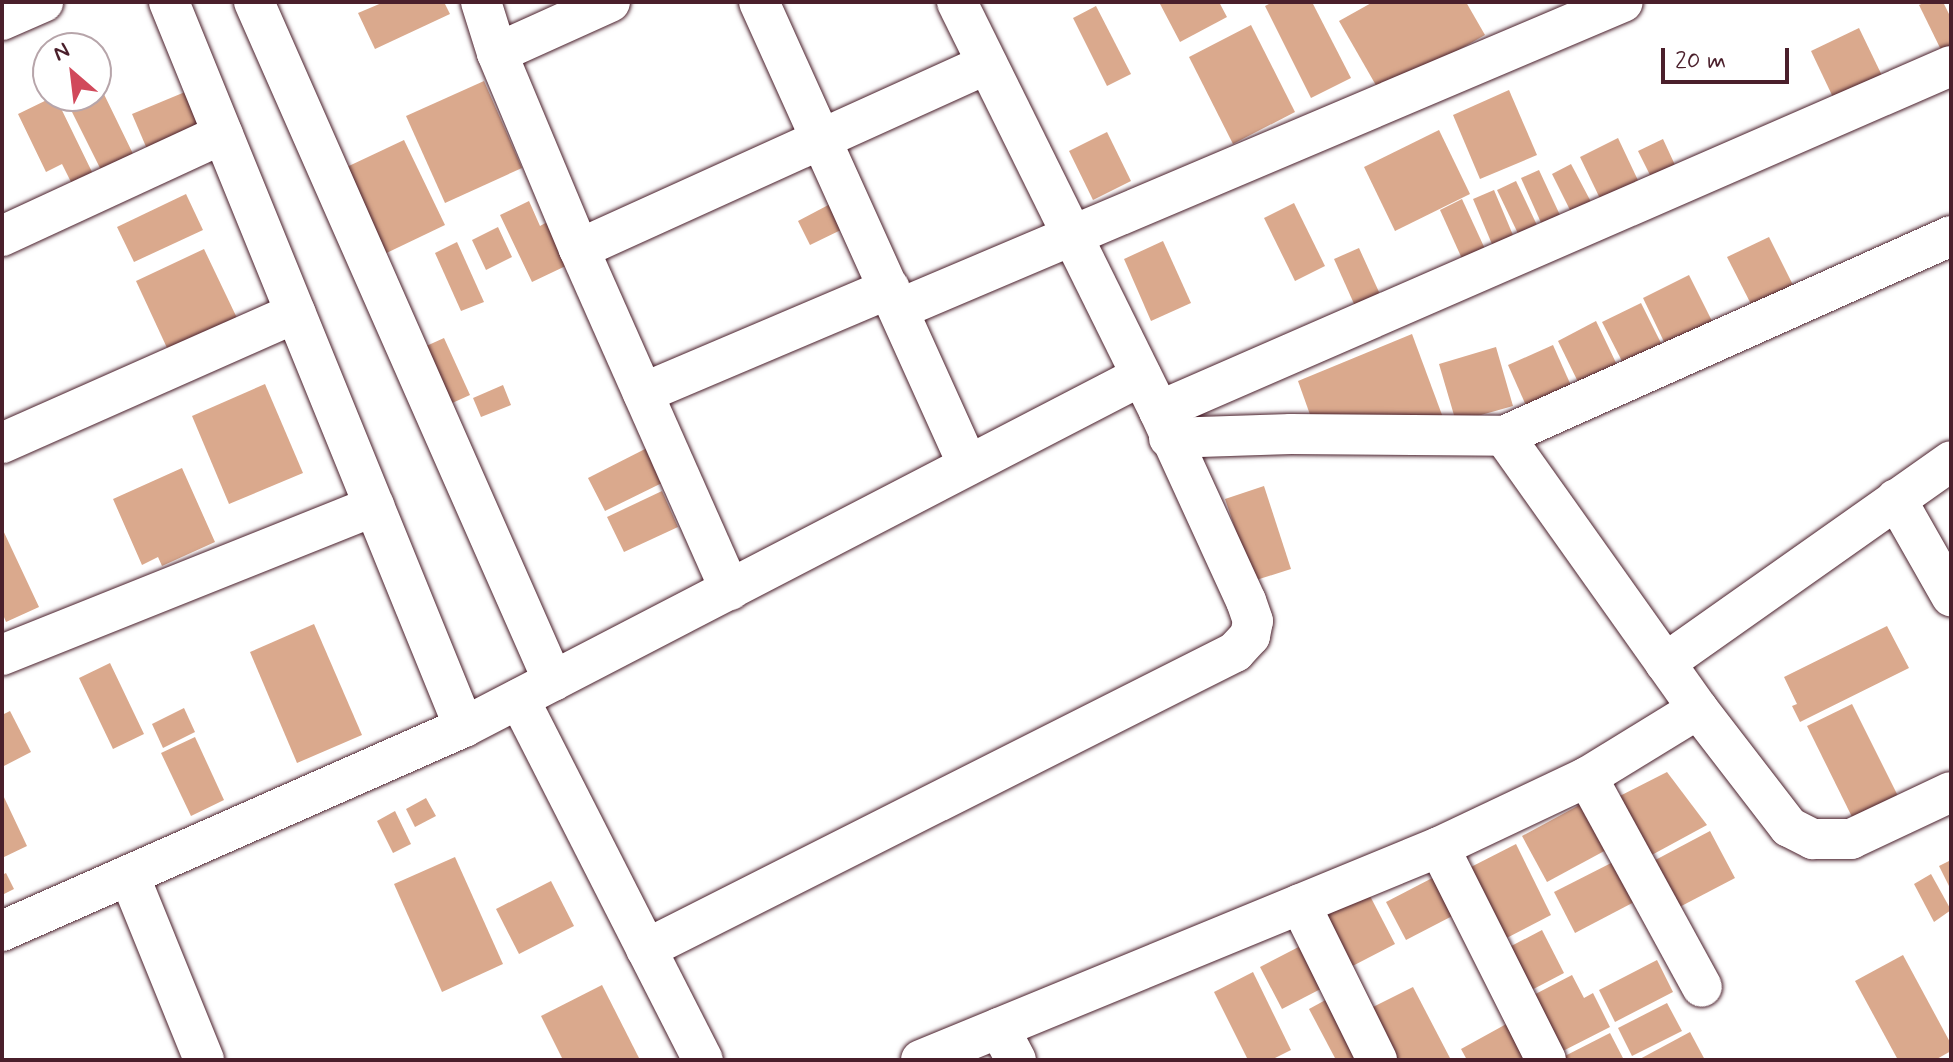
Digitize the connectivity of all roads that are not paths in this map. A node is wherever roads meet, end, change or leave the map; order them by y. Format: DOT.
graph roads {
  1 [pos="43,2"];
  2 [pos="169,2"];
  3 [pos="254,2"];
  4 [pos="481,2"];
  5 [pos="610,2"];
  6 [pos="759,2"];
  7 [pos="1623,2"];
  8 [pos="966,5"];
  9 [pos="2,20"];
  10 [pos="497,53"];
  11 [pos="987,64"];
  12 [pos="1951,66"];
  13 [pos="223,134"];
  14 [pos="822,139"];
  15 [pos="2,236"];
  16 [pos="1951,236"];
  17 [pos="1073,238"];
  18 [pos="579,249"];
  19 [pos="894,299"];
  20 [pos="295,313"];
  21 [pos="1141,376"];
  22 [pos="643,393"];
  23 [pos="1164,425"];
  24 [pos="1504,436"];
  25 [pos="2,443"];
  26 [pos="1951,461"];
  27 [pos="968,465"];
  28 [pos="1896,499"];
  29 [pos="374,506"];
  30 [pos="730,590"];
  31 [pos="1951,596"];
  32 [pos="2,655"];
  33 [pos="1665,663"];
  34 [pos="536,690"];
  35 [pos="1698,709"];
  36 [pos="464,727"];
  37 [pos="1587,777"];
  38 [pos="1951,792"];
  39 [pos="1439,847"];
  40 [pos="129,875"];
  41 [pos="1300,904"];
  42 [pos="2,931"];
  43 [pos="646,949"];
  44 [pos="1702,987"];
  45 [pos="1007,1044"];
  46 [pos="204,1060"];
  47 [pos="703,1060"];
  48 [pos="921,1060"];
  49 [pos="1377,1060"];
  50 [pos="1546,1060"];
  1 -- 9 [label="street"];
  2 -- 13 [label="street"];
  3 -- 34 [label="street"];
  4 -- 10 [label="street"];
  5 -- 10 [label="street"];
  6 -- 14 [label="street"];
  7 -- 17 [label="street"];
  8 -- 11 [label="street"];
  10 -- 18 [label="street"];
  11 -- 14 [label="street"];
  11 -- 17 [label="street"];
  12 -- 23 [label="street"];
  13 -- 15 [label="street"];
  13 -- 20 [label="street"];
  14 -- 18 [label="street"];
  14 -- 19 [label="street"];
  16 -- 24 [label="street"];
  17 -- 19 [label="street"];
  17 -- 21 [label="street"];
  18 -- 22 [label="street"];
  19 -- 22 [label="street"];
  19 -- 27 [label="street"];
  20 -- 25 [label="street"];
  20 -- 29 [label="street"];
  21 -- 23 [label="street"];
  21 -- 27 [label="street"];
  22 -- 30 [label="street"];
  23 -- 24 [label="street"];
  23 -- 43 [label="street"];
  24 -- 33 [label="street"];
  26 -- 28 [label="street"];
  27 -- 30 [label="street"];
  28 -- 31 [label="street"];
  28 -- 33 [label="street"];
  29 -- 32 [label="street"];
  29 -- 36 [label="street"];
  30 -- 34 [label="street"];
  33 -- 35 [label="street"];
  34 -- 36 [label="street"];
  34 -- 43 [label="street"];
  35 -- 37 [label="street"];
  35 -- 38 [label="street"];
  36 -- 40 [label="street"];
  37 -- 39 [label="street"];
  37 -- 44 [label="street"];
  39 -- 41 [label="street"];
  39 -- 50 [label="street"];
  40 -- 42 [label="street"];
  40 -- 46 [label="street"];
  41 -- 45 [label="street"];
  41 -- 49 [label="street"];
  43 -- 47 [label="street"];
  45 -- 48 [label="street"];
}
